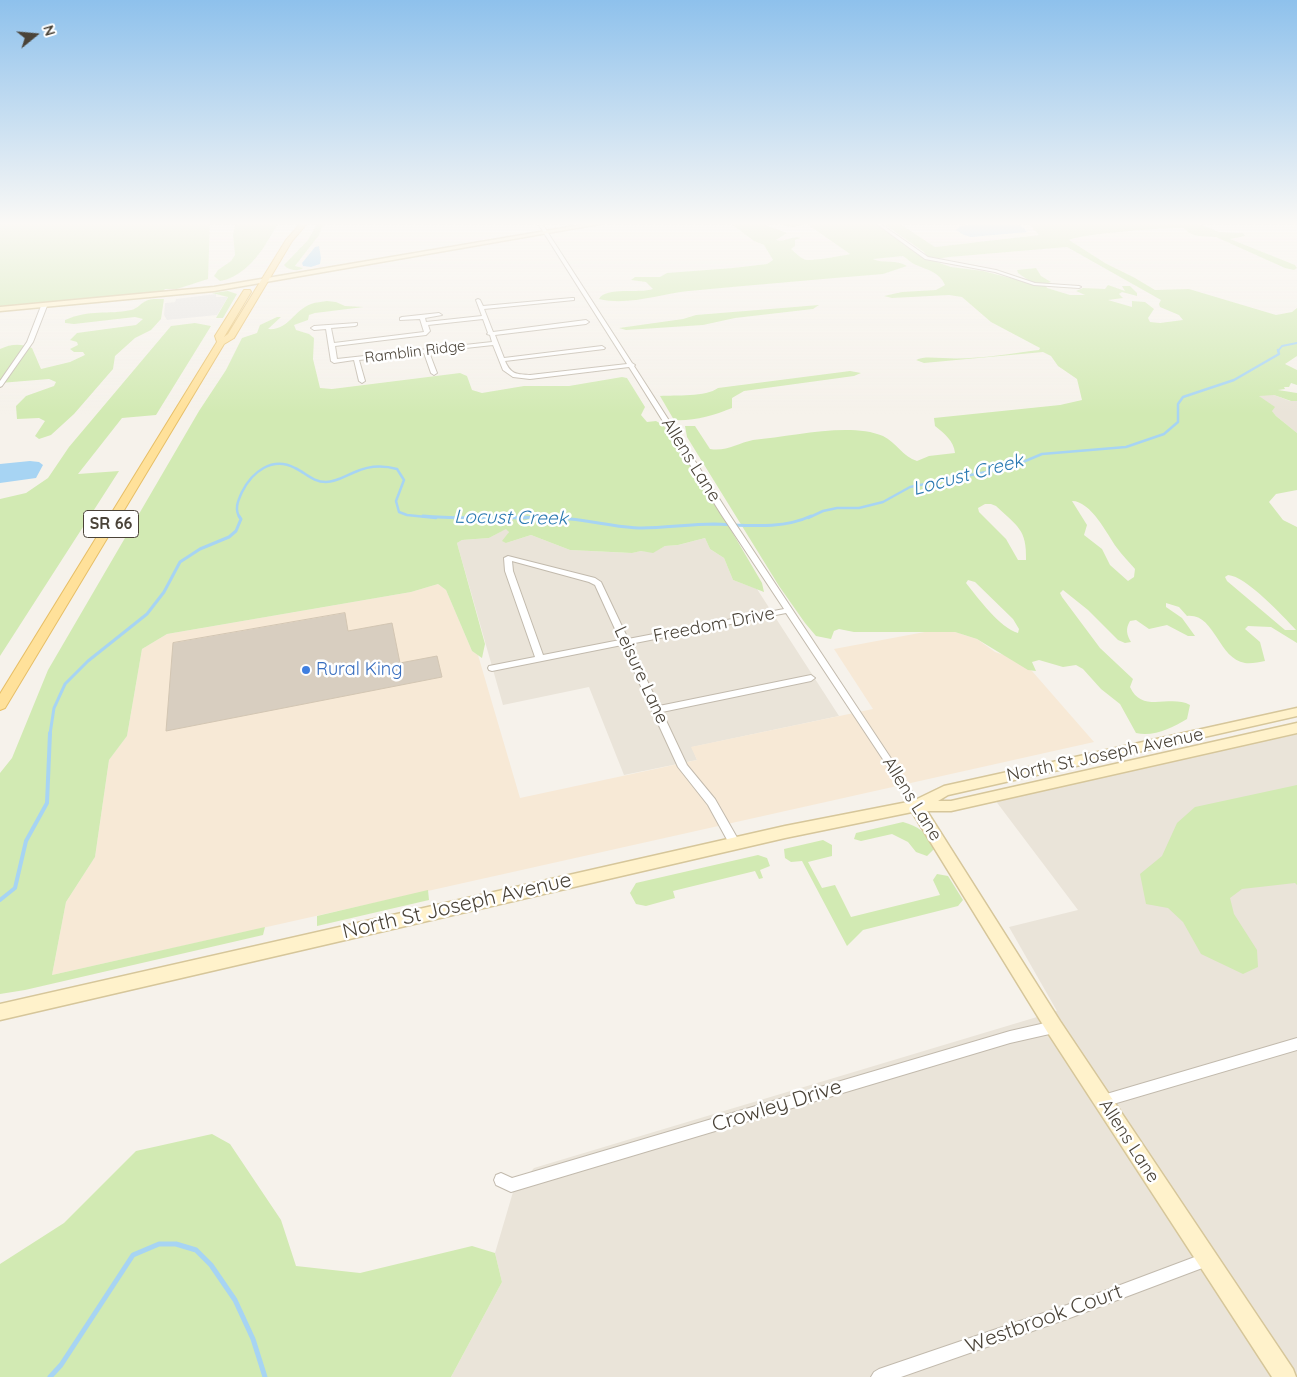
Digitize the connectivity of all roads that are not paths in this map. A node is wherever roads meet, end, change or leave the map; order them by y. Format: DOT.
graph roads {
  1 [pos="228,286"];
  2 [pos="250,286"];
  3 [pos="261,286"];
  4 [pos="581,286"];
  5 [pos="1059,286"];
  6 [pos="1078,288"];
  7 [pos="572,299"];
  8 [pos="478,300"];
  9 [pos="44,306"];
  10 [pos="481,308"];
  11 [pos="0,309"];
  12 [pos="439,315"];
  13 [pos="422,317"];
  14 [pos="484,317"];
  15 [pos="402,319"];
  16 [pos="586,322"];
  17 [pos="356,324"];
  18 [pos="425,324"];
  19 [pos="328,327"];
  20 [pos="314,328"];
  21 [pos="490,334"];
  22 [pos="221,342"];
  23 [pos="495,343"];
  24 [pos="332,345"];
  25 [pos="602,348"];
  26 [pos="426,351"];
  27 [pos="356,359"];
  28 [pos="502,360"];
  29 [pos="632,365"];
  30 [pos="434,373"];
  31 [pos="519,377"];
  32 [pos="362,381"];
  33 [pos="0,385"];
  34 [pos="725,514"];
  35 [pos="789,610"];
  36 [pos="625,642"];
  37 [pos="540,658"];
  38 [pos="492,668"];
  39 [pos="811,678"];
  40 [pos="0,705"];
  41 [pos="657,710"];
  42 [pos="1297,712"];
  43 [pos="1297,728"];
  44 [pos="916,806"];
  45 [pos="735,844"];
  46 [pos="0,1012"];
  47 [pos="1054,1027"];
  48 [pos="1297,1044"];
  49 [pos="1103,1101"];
  50 [pos="501,1180"];
  51 [pos="1208,1259"];
  52 [pos="879,1377"];
  53 [pos="1284,1377"];
  1 -- 9 [label="street"];
  2 -- 22 [label="main road, SR 66"];
  3 -- 22 [label="main road, SR 66"];
  4 -- 29 [label="street, Allens Lane"];
  5 -- 6 [label="street"];
  7 -- 10 [label="street"];
  8 -- 10 [label="street"];
  9 -- 11 [label="street"];
  9 -- 33 [label="street"];
  10 -- 14 [label="street"];
  12 -- 13 [label="street"];
  13 -- 15 [label="street"];
  13 -- 18 [label="street"];
  14 -- 18 [label="street"];
  14 -- 21 [label="street"];
  16 -- 21 [label="street"];
  17 -- 19 [label="street"];
  18 -- 24 [label="street"];
  19 -- 20 [label="street"];
  19 -- 24 [label="street"];
  21 -- 23 [label="street"];
  22 -- 40 [label="main road, SR 66"];
  23 -- 26 [label="street, Ramblin Ridge"];
  23 -- 28 [label="street"];
  24 -- 27 [label="street, Ramblin Ridge"];
  25 -- 28 [label="street"];
  26 -- 27 [label="street, Ramblin Ridge"];
  26 -- 30 [label="street"];
  27 -- 32 [label="street"];
  28 -- 31 [label="street"];
  29 -- 31 [label="street"];
  29 -- 34 [label="street, Allens Lane"];
  34 -- 35 [label="street, Allens Lane"];
  35 -- 36 [label="street, Freedom Drive"];
  35 -- 44 [label="street, Allens Lane"];
  36 -- 37 [label="street, Freedom Drive"];
  36 -- 37 [label="street, Leisure Lane"];
  36 -- 41 [label="street, Leisure Lane"];
  37 -- 38 [label="street, Freedom Drive"];
  39 -- 41 [label="street"];
  41 -- 45 [label="street, Leisure Lane"];
  42 -- 44 [label="street, North St Joseph Avenue"];
  43 -- 44 [label="street, North St Joseph Avenue"];
  44 -- 45 [label="street, North St Joseph Avenue"];
  44 -- 47 [label="street, Allens Lane"];
  45 -- 46 [label="street, North St Joseph Avenue"];
  47 -- 49 [label="street, Allens Lane"];
  47 -- 50 [label="street, Crowley Drive"];
  48 -- 49 [label="street"];
  49 -- 51 [label="street, Allens Lane"];
  51 -- 52 [label="street, Westbrook Court"];
  51 -- 53 [label="street, Allens Lane"];
}
